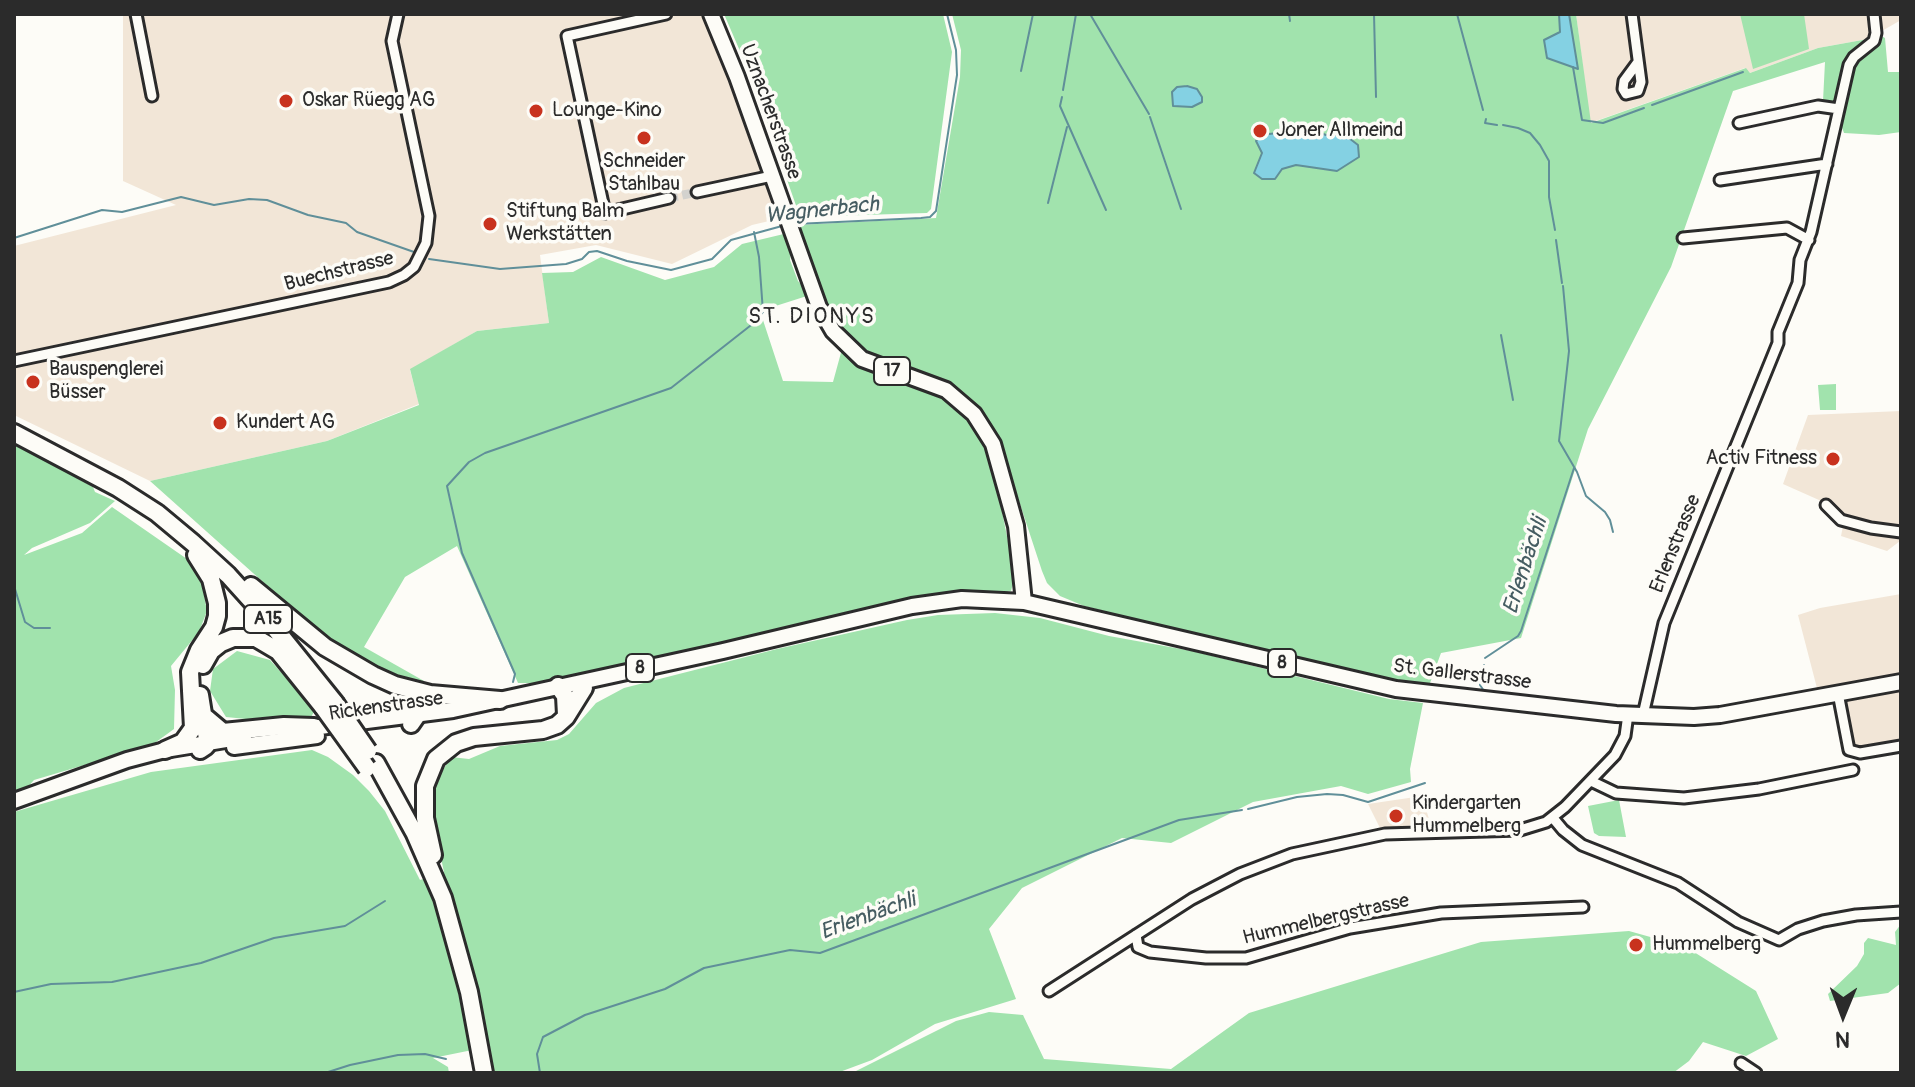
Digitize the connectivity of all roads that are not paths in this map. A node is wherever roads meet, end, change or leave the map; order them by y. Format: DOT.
graph roads {
  1 [pos="136,14"];
  2 [pos="398,14"];
  3 [pos="666,14"];
  4 [pos="711,14"];
  5 [pos="1632,14"];
  6 [pos="1874,14"];
  7 [pos="1638,62"];
  8 [pos="152,96"];
  9 [pos="1839,109"];
  10 [pos="1739,123"];
  11 [pos="1827,164"];
  12 [pos="772,176"];
  13 [pos="1720,180"];
  14 [pos="697,192"];
  15 [pos="669,198"];
  16 [pos="1683,238"];
  17 [pos="1809,240"];
  18 [pos="14,361"];
  19 [pos="14,433"];
  20 [pos="1826,505"];
  21 [pos="172,525"];
  22 [pos="1901,532"];
  23 [pos="193,543"];
  24 [pos="1024,602"];
  25 [pos="723,651"];
  26 [pos="1901,682"];
  27 [pos="584,688"];
  28 [pos="561,689"];
  29 [pos="414,691"];
  30 [pos="1838,693"];
  31 [pos="500,700"];
  32 [pos="329,705"];
  33 [pos="198,712"];
  34 [pos="1628,714"];
  35 [pos="1643,715"];
  36 [pos="566,717"];
  37 [pos="414,720"];
  38 [pos="314,727"];
  39 [pos="206,746"];
  40 [pos="1901,746"];
  41 [pos="165,750"];
  42 [pos="1853,770"];
  43 [pos="1591,781"];
  44 [pos="52,788"];
  45 [pos="14,801"];
  46 [pos="1553,818"];
  47 [pos="435,876"];
  48 [pos="1583,907"];
  49 [pos="1901,912"];
  50 [pos="1136,935"];
  51 [pos="1049,991"];
  52 [pos="1741,1063"];
  53 [pos="484,1073"];
  54 [pos="1756,1073"];
  1 -- 8 [label="street"];
  2 -- 18 [label="street, Buechstrasse"];
  3 -- 15 [label="street"];
  4 -- 12 [label="main road, Uznacherstrasse / 17"];
  5 -- 7 [label="street"];
  6 -- 9 [label="street, Erlenstrasse"];
  9 -- 10 [label="street"];
  9 -- 11 [label="street, Erlenstrasse"];
  11 -- 13 [label="street"];
  11 -- 17 [label="street, Erlenstrasse"];
  12 -- 14 [label="street"];
  12 -- 24 [label="main road, Uznacherstrasse / 17"];
  16 -- 17 [label="street"];
  17 -- 35 [label="street, Erlenstrasse"];
  19 -- 21 [label="highway, A15"];
  20 -- 22 [label="street"];
  21 -- 23 [label="highway, A15"];
  21 -- 33 [label="highway"];
  23 -- 29 [label="highway"];
  23 -- 32 [label="highway, A15"];
  24 -- 25 [label="main road, Rickenstrasse / 8"];
  24 -- 34 [label="main road, St. Gallerstrasse / 8"];
  25 -- 27 [label="main road, Rickenstrasse / 8"];
  25 -- 28 [label="main road, Rickenstrasse / 8"];
  26 -- 30 [label="main road, St. Gallerstrasse / 8"];
  27 -- 28 [label="main road, Rickenstrasse / 8"];
  27 -- 36 [label="highway"];
  28 -- 31 [label="main road, Rickenstrasse / 8"];
  28 -- 36 [label="highway"];
  28 -- 37 [label="main road, Rickenstrasse / 8"];
  29 -- 31 [label="highway"];
  29 -- 37 [label="highway"];
  30 -- 35 [label="main road, St. Gallerstrasse / 8"];
  30 -- 40 [label="street"];
  31 -- 37 [label="main road, Rickenstrasse / 8"];
  32 -- 33 [label="highway"];
  32 -- 47 [label="highway, A15, bridge"];
  33 -- 38 [label="highway"];
  33 -- 39 [label="highway"];
  33 -- 41 [label="highway"];
  34 -- 35 [label="main road, St. Gallerstrasse / 8"];
  34 -- 43 [label="street"];
  36 -- 47 [label="highway"];
  37 -- 38 [label="main road, Rickenstrasse / 8"];
  37 -- 39 [label="main road, Rickenstrasse / 8"];
  38 -- 39 [label="main road, Rickenstrasse / 8"];
  39 -- 41 [label="main road, Rickenstrasse / 8"];
  39 -- 44 [label="main road, Rickenstrasse / 8"];
  41 -- 44 [label="main road, Rickenstrasse / 8"];
  42 -- 43 [label="street"];
  43 -- 46 [label="street"];
  44 -- 45 [label="main road, Rickenstrasse / 8"];
  46 -- 49 [label="street"];
  46 -- 50 [label="street"];
  47 -- 53 [label="highway, A15"];
  48 -- 50 [label="street, Hummelbergstrasse"];
  50 -- 51 [label="street"];
  52 -- 54 [label="street"];
}
